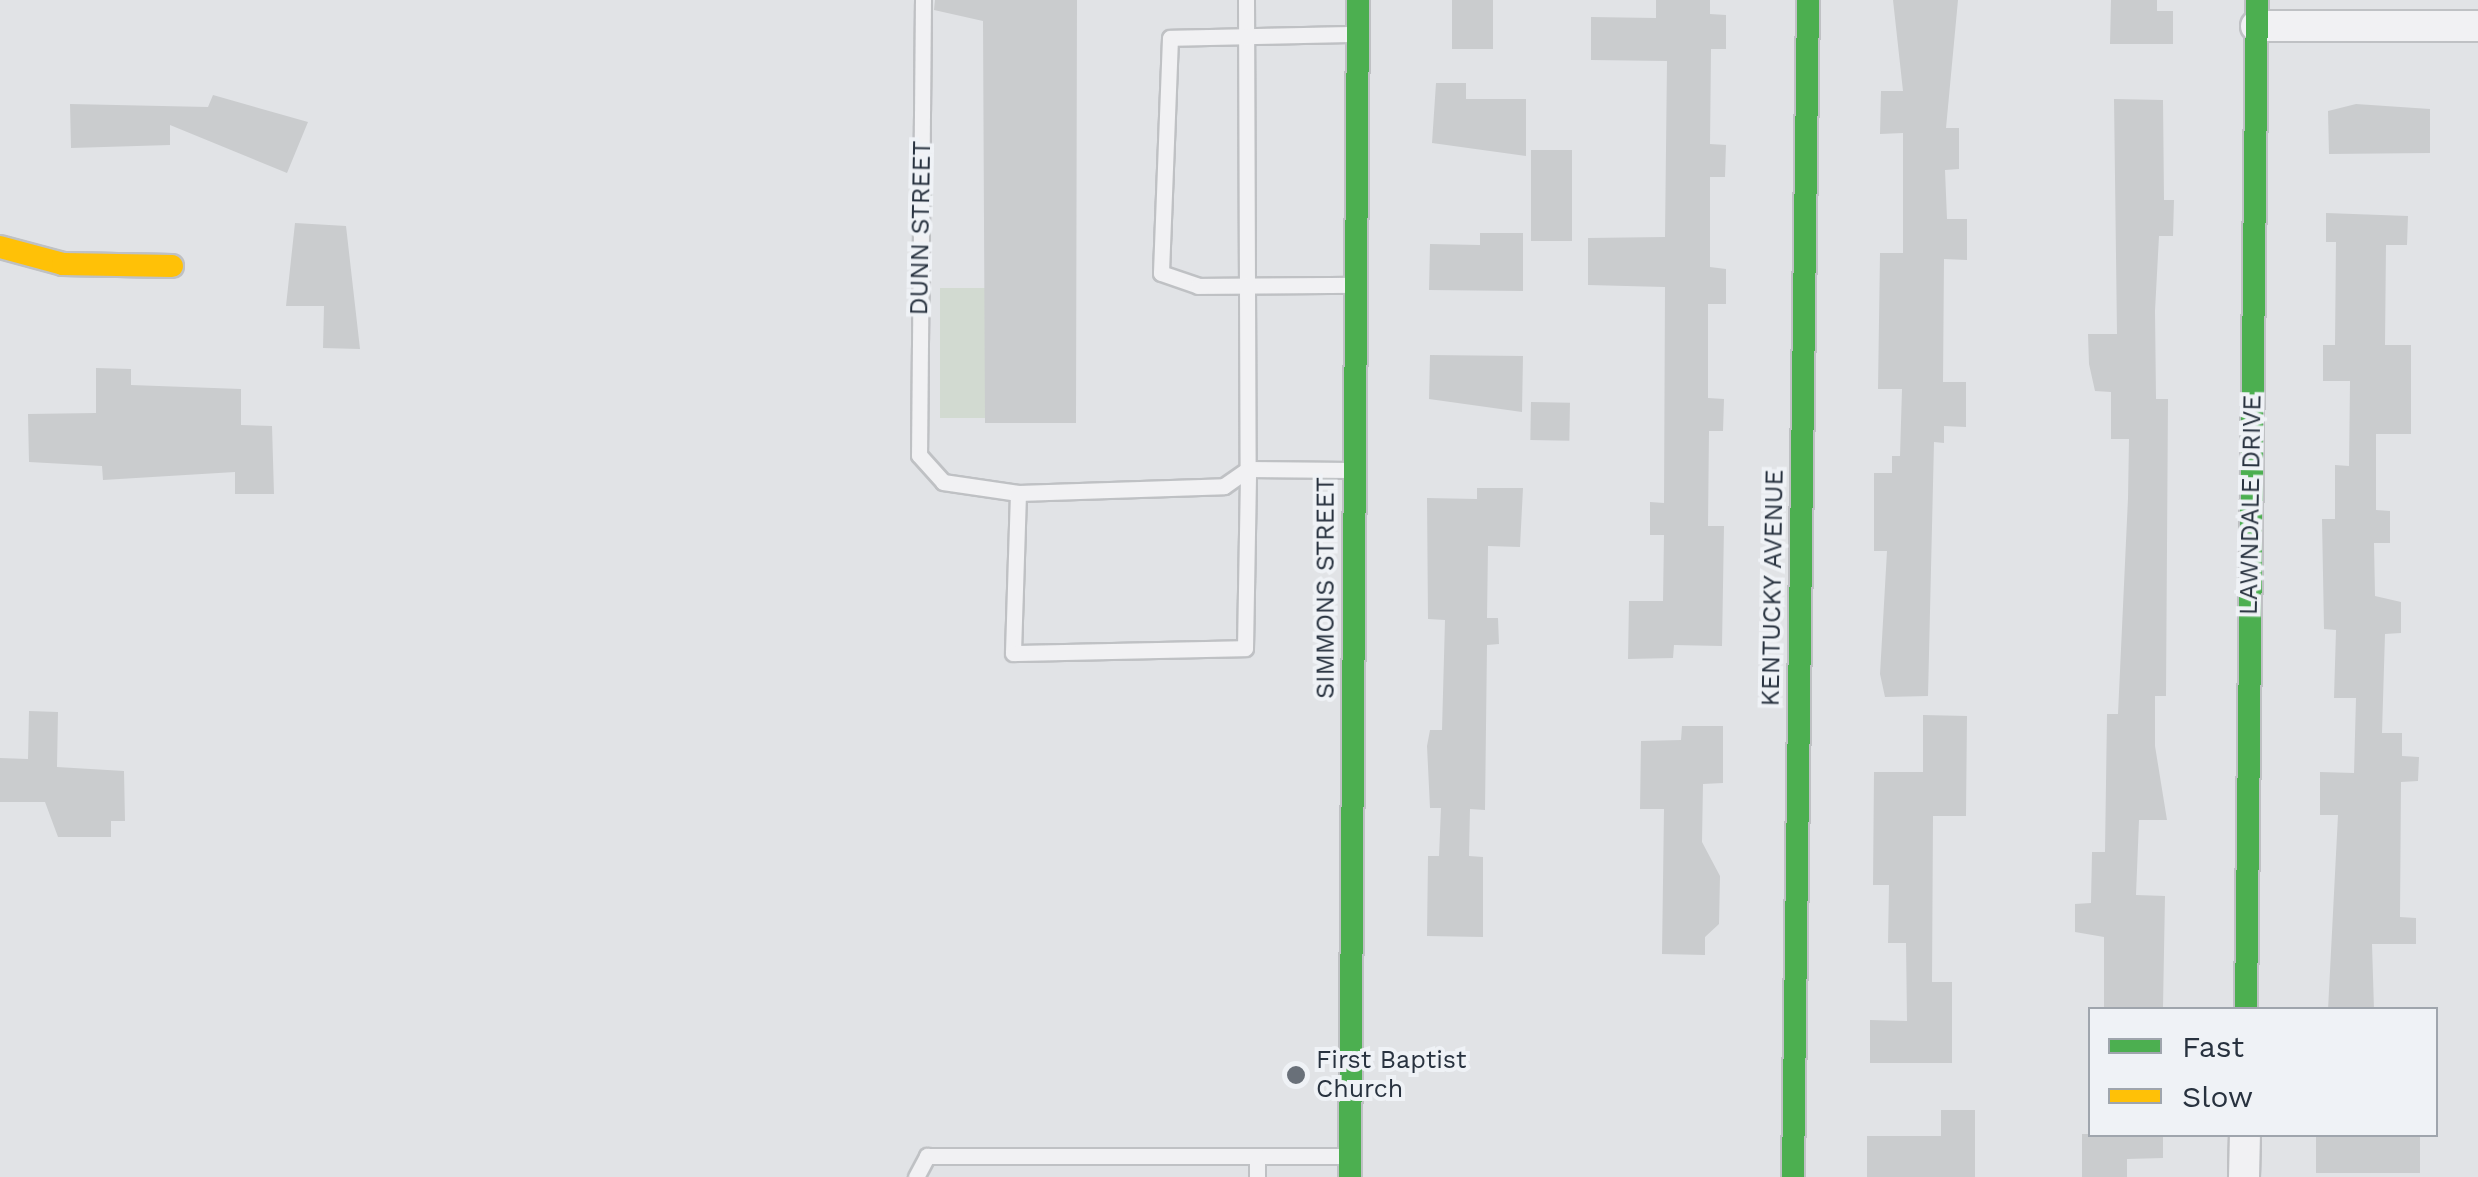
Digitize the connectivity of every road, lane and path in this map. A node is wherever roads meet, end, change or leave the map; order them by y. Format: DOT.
graph roads {
  1 [pos="923,0"];
  2 [pos="1246,0"];
  3 [pos="1358,0"];
  4 [pos="1808,0"];
  5 [pos="2257,13"];
  6 [pos="2478,26"];
  7 [pos="1246,32"];
  8 [pos="1358,34"];
  9 [pos="0,247"];
  10 [pos="172,266"];
  11 [pos="1356,284"];
  12 [pos="1249,286"];
  13 [pos="1248,468"];
  14 [pos="1354,470"];
  15 [pos="1018,493"];
  16 [pos="2246,1007"];
  17 [pos="2244,1137"];
  18 [pos="1258,1156"];
  19 [pos="1350,1167"];
  20 [pos="916,1177"];
  21 [pos="1257,1177"];
  22 [pos="1793,1177"];
  23 [pos="2244,1177"];
  1 -- 15 [label="lane, DUNN STREET"];
  2 -- 7 [label="lane"];
  3 -- 8 [label="street, SIMMONS STREET"];
  4 -- 22 [label="street, KENTUCKY AVENUE"];
  5 -- 6 [label="street"];
  5 -- 16 [label="street, LAWNDALE DRIVE"];
  7 -- 8 [label="lane"];
  7 -- 12 [label="lane"];
  7 -- 12 [label="lane"];
  8 -- 11 [label="street, SIMMONS STREET"];
  9 -- 10 [label="street"];
  11 -- 12 [label="lane"];
  11 -- 14 [label="street, SIMMONS STREET"];
  12 -- 13 [label="lane"];
  13 -- 14 [label="lane"];
  13 -- 15 [label="lane"];
  13 -- 15 [label="lane"];
  14 -- 19 [label="street, SIMMONS STREET"];
  17 -- 23 [label="street"];
  18 -- 19 [label="lane"];
  18 -- 20 [label="lane"];
  18 -- 21 [label="lane"];
}
